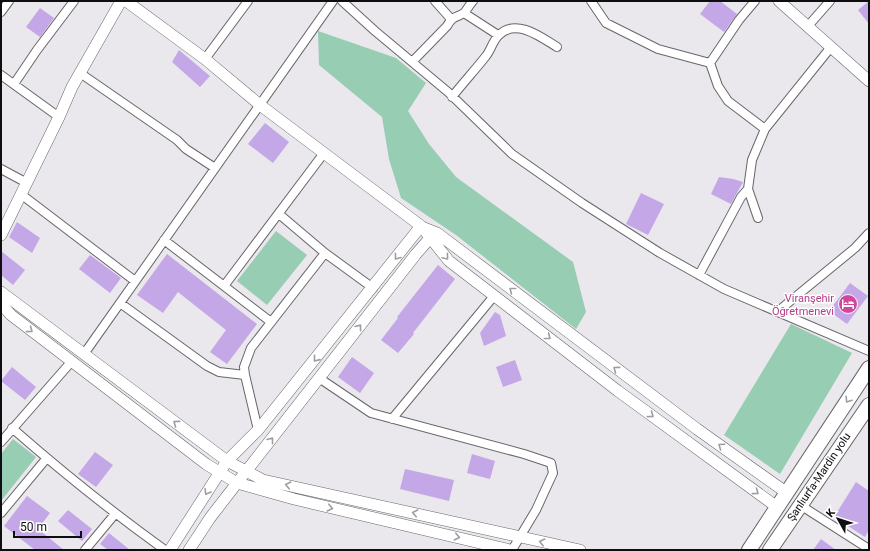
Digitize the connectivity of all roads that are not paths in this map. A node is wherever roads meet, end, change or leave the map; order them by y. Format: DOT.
graph roads {
  1 [pos="9,1"];
  2 [pos="74,1"];
  3 [pos="121,1"];
  4 [pos="126,1"];
  5 [pos="248,1"];
  6 [pos="333,1"];
  7 [pos="342,1"];
  8 [pos="435,1"];
  9 [pos="473,1"];
  10 [pos="590,1"];
  11 [pos="755,1"];
  12 [pos="779,1"];
  13 [pos="830,1"];
  14 [pos="1,12"];
  15 [pos="464,12"];
  16 [pos="451,19"];
  17 [pos="808,26"];
  18 [pos="498,35"];
  19 [pos="557,47"];
  20 [pos="831,47"];
  21 [pos="205,59"];
  22 [pos="412,62"];
  23 [pos="710,63"];
  24 [pos="80,72"];
  25 [pos="1,75"];
  26 [pos="869,81"];
  27 [pos="14,84"];
  28 [pos="452,96"];
  29 [pos="260,105"];
  30 [pos="59,116"];
  31 [pos="766,130"];
  32 [pos="324,153"];
  33 [pos="215,168"];
  34 [pos="1,169"];
  35 [pos="27,183"];
  36 [pos="748,189"];
  37 [pos="22,194"];
  38 [pos="279,214"];
  39 [pos="758,218"];
  40 [pos="421,226"];
  41 [pos="869,233"];
  42 [pos="1,235"];
  43 [pos="433,235"];
  44 [pos="164,240"];
  45 [pos="325,253"];
  46 [pos="698,275"];
  47 [pos="135,281"];
  48 [pos="224,286"];
  49 [pos="373,288"];
  50 [pos="1,292"];
  51 [pos="494,296"];
  52 [pos="120,303"];
  53 [pos="1,304"];
  54 [pos="777,312"];
  55 [pos="271,322"];
  56 [pos="869,351"];
  57 [pos="84,354"];
  58 [pos="72,361"];
  59 [pos="869,368"];
  60 [pos="245,375"];
  61 [pos="319,378"];
  62 [pos="869,405"];
  63 [pos="392,419"];
  64 [pos="12,428"];
  65 [pos="258,430"];
  66 [pos="1,442"];
  67 [pos="46,459"];
  68 [pos="227,461"];
  69 [pos="247,471"];
  70 [pos="219,472"];
  71 [pos="237,483"];
  72 [pos="787,493"];
  73 [pos="800,505"];
  74 [pos="777,507"];
  75 [pos="1,512"];
  76 [pos="114,514"];
  77 [pos="519,536"];
  78 [pos="869,549"];
  79 [pos="85,550"];
  80 [pos="165,550"];
  81 [pos="170,550"];
  82 [pos="189,550"];
  83 [pos="511,550"];
  84 [pos="580,550"];
  85 [pos="749,550"];
  86 [pos="770,550"];
  1 -- 14 [label="street"];
  2 -- 27 [label="street"];
  3 -- 24 [label="street"];
  4 -- 21 [label="street"];
  5 -- 21 [label="street"];
  6 -- 29 [label="street"];
  7 -- 22 [label="street"];
  8 -- 16 [label="street"];
  9 -- 15 [label="street"];
  10 -- 23 [label="street"];
  11 -- 23 [label="street"];
  12 -- 17 [label="street"];
  13 -- 17 [label="street"];
  15 -- 16 [label="street"];
  15 -- 18 [label="street"];
  16 -- 22 [label="street"];
  17 -- 20 [label="street"];
  18 -- 19 [label="street"];
  18 -- 28 [label="street"];
  20 -- 26 [label="street"];
  20 -- 31 [label="street"];
  21 -- 29 [label="street"];
  22 -- 28 [label="street"];
  23 -- 31 [label="street"];
  24 -- 30 [label="street"];
  24 -- 33 [label="street"];
  25 -- 27 [label="street"];
  27 -- 30 [label="street"];
  28 -- 46 [label="street"];
  29 -- 32 [label="street"];
  29 -- 33 [label="street"];
  30 -- 35 [label="street"];
  31 -- 36 [label="street"];
  32 -- 38 [label="street"];
  32 -- 40 [label="street"];
  33 -- 44 [label="street"];
  34 -- 35 [label="street"];
  35 -- 37 [label="street"];
  36 -- 39 [label="street"];
  36 -- 46 [label="street"];
  37 -- 42 [label="street"];
  37 -- 47 [label="street"];
  38 -- 45 [label="street"];
  38 -- 48 [label="street"];
  40 -- 43 [label="street"];
  40 -- 49 [label="street, one-way"];
  41 -- 54 [label="street"];
  43 -- 51 [label="street, one-way"];
  61 -- 43 [label="street, one-way"];
  72 -- 43 [label="street, one-way"];
  44 -- 47 [label="street"];
  44 -- 48 [label="street"];
  45 -- 49 [label="street"];
  45 -- 55 [label="street"];
  46 -- 54 [label="street"];
  47 -- 52 [label="street"];
  48 -- 55 [label="street"];
  49 -- 65 [label="street, one-way"];
  50 -- 57 [label="street"];
  51 -- 63 [label="street"];
  51 -- 74 [label="street, one-way"];
  52 -- 57 [label="street"];
  52 -- 60 [label="street"];
  53 -- 58 [label="street, one-way"];
  54 -- 56 [label="street"];
  55 -- 60 [label="street"];
  68 -- 57 [label="street, one-way"];
  58 -- 64 [label="street"];
  58 -- 70 [label="street"];
  59 -- 72 [label="highway, one-way"];
  60 -- 65 [label="street"];
  61 -- 63 [label="street"];
  69 -- 61 [label="street, one-way"];
  62 -- 73 [label="highway, Şanlıurfa-Mardin yolu"];
  63 -- 77 [label="street"];
  64 -- 66 [label="street"];
  64 -- 67 [label="street"];
  65 -- 68 [label="street"];
  67 -- 75 [label="street"];
  67 -- 76 [label="street"];
  68 -- 69 [label="street"];
  68 -- 70 [label="street"];
  69 -- 71 [label="street"];
  77 -- 69 [label="street, one-way"];
  70 -- 71 [label="street"];
  70 -- 81 [label="street, one-way"];
  71 -- 82 [label="street"];
  71 -- 83 [label="street, one-way"];
  72 -- 74 [label="highway"];
  73 -- 78 [label="street"];
  73 -- 86 [label="highway, Şanlıurfa-Mardin yolu"];
  74 -- 85 [label="highway"];
  76 -- 79 [label="street"];
  76 -- 80 [label="street"];
  77 -- 83 [label="street"];
  84 -- 77 [label="street, one-way"];
}
